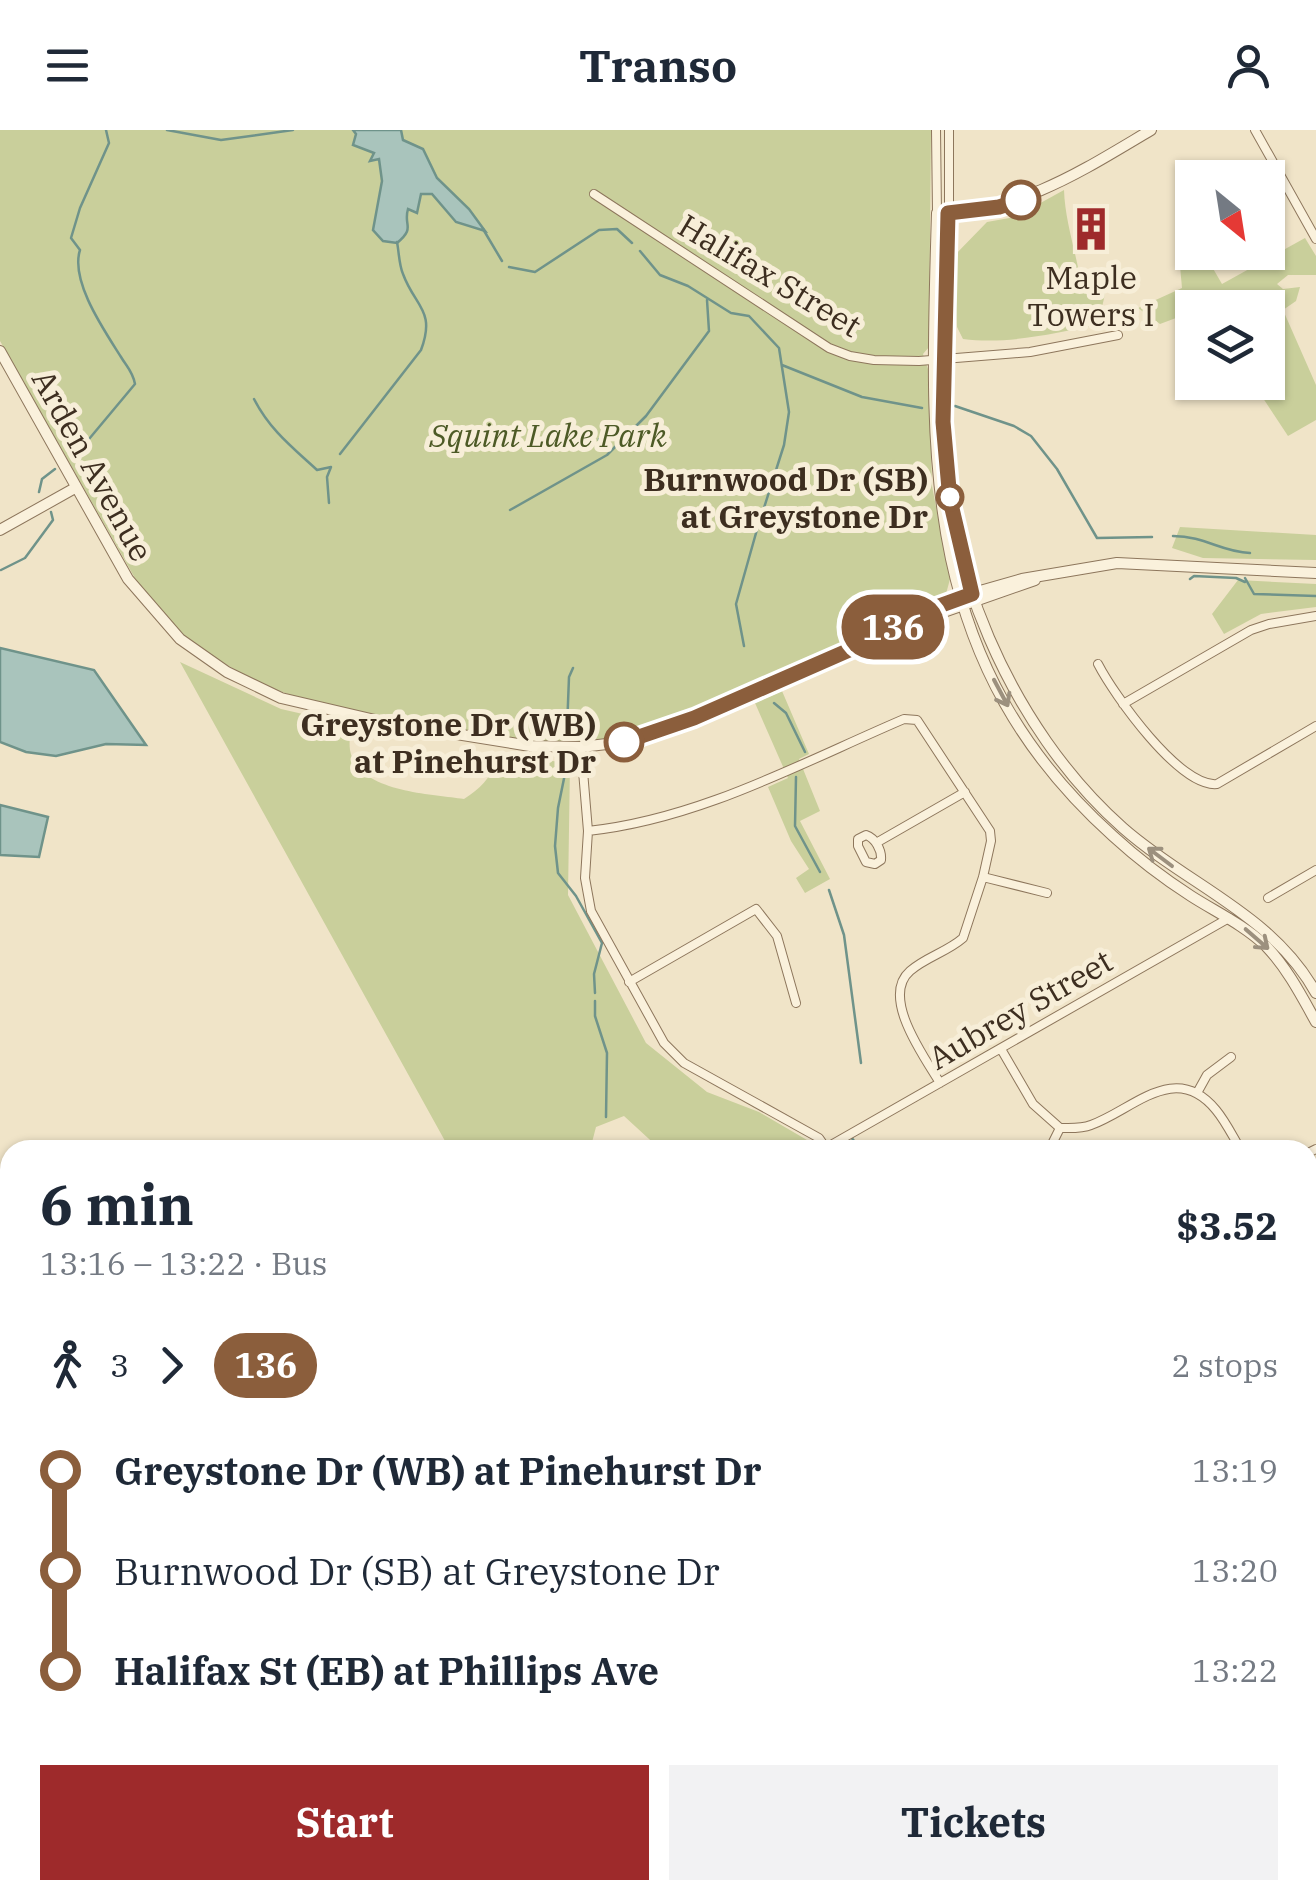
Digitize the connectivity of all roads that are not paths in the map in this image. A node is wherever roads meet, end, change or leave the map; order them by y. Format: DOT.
graph roads {
  1 [pos="936,130"];
  2 [pos="949,130"];
  3 [pos="1151,130"];
  4 [pos="1255,130"];
  5 [pos="594,194"];
  6 [pos="943,213"];
  7 [pos="1316,238"];
  8 [pos="1118,335"];
  9 [pos="0,350"];
  10 [pos="947,358"];
  11 [pos="933,359"];
  12 [pos="75,488"];
  13 [pos="0,530"];
  14 [pos="1316,574"];
  15 [pos="967,599"];
  16 [pos="1316,616"];
  17 [pos="1098,664"];
  18 [pos="1123,704"];
  19 [pos="1316,726"];
  20 [pos="581,747"];
  21 [pos="1217,784"];
  22 [pos="964,792"];
  23 [pos="1223,794"];
  24 [pos="588,830"];
  25 [pos="876,843"];
  26 [pos="1316,870"];
  27 [pos="983,877"];
  28 [pos="1048,893"];
  29 [pos="1268,898"];
  30 [pos="1241,910"];
  31 [pos="1228,918"];
  32 [pos="629,982"];
  33 [pos="1316,994"];
  34 [pos="796,1003"];
  35 [pos="1316,1022"];
  36 [pos="1001,1048"];
  37 [pos="1232,1057"];
  38 [pos="940,1084"];
  39 [pos="1198,1093"];
  40 [pos="1060,1128"];
  41 [pos="821,1140"];
  42 [pos="840,1140"];
  43 [pos="1054,1140"];
  44 [pos="1235,1140"];
  45 [pos="262,1900"];
  46 [pos="280,1900"];
  1 -- 6 [label="street"];
  2 -- 6 [label="street"];
  3 -- 6 [label="street"];
  4 -- 7 [label="street"];
  5 -- 11 [label="street, Halifax Street"];
  6 -- 10 [label="street"];
  6 -- 11 [label="street"];
  8 -- 10 [label="street, Halifax Street"];
  9 -- 12 [label="street, Arden Avenue"];
  10 -- 11 [label="street, Halifax Street"];
  10 -- 15 [label="street"];
  11 -- 15 [label="street"];
  12 -- 13 [label="street"];
  12 -- 20 [label="street, Arden Avenue"];
  14 -- 15 [label="street, Arden Avenue"];
  15 -- 20 [label="street, Arden Avenue"];
  30 -- 15 [label="street, one-way"];
  15 -- 31 [label="street, one-way"];
  16 -- 18 [label="street"];
  17 -- 18 [label="street"];
  18 -- 21 [label="street"];
  19 -- 21 [label="street"];
  20 -- 24 [label="street"];
  21 -- 23 [label="street"];
  22 -- 24 [label="street"];
  22 -- 25 [label="street"];
  22 -- 27 [label="street"];
  24 -- 32 [label="street"];
  26 -- 29 [label="street"];
  27 -- 28 [label="street"];
  27 -- 38 [label="street"];
  30 -- 31 [label="street, Aubrey Street"];
  30 -- 33 [label="street"];
  31 -- 35 [label="street, one-way"];
  31 -- 36 [label="street, Aubrey Street"];
  32 -- 34 [label="street"];
  32 -- 41 [label="street"];
  36 -- 38 [label="street, Aubrey Street"];
  36 -- 40 [label="street"];
  37 -- 39 [label="street"];
  38 -- 42 [label="street, Aubrey Street"];
  39 -- 40 [label="street"];
  39 -- 44 [label="street"];
  40 -- 43 [label="street"];
  45 -- 46 [label="street"];
}
